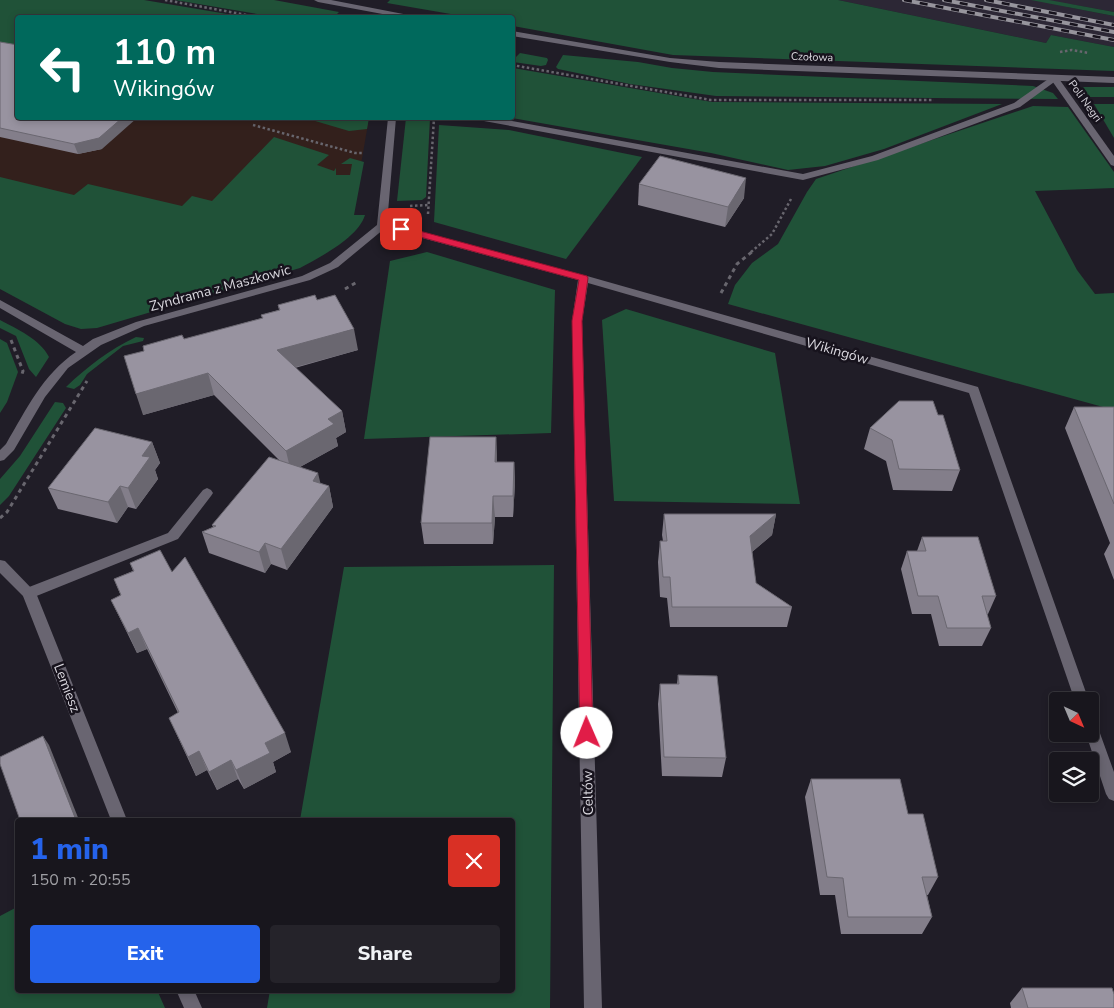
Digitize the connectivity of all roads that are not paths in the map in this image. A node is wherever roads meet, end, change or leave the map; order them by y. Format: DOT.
graph roads {
  1 [pos="318,0"];
  2 [pos="403,15"];
  3 [pos="515,34"];
  4 [pos="1054,78"];
  5 [pos="1114,80"];
  6 [pos="392,120"];
  7 [pos="495,120"];
  8 [pos="1114,162"];
  9 [pos="382,226"];
  10 [pos="584,278"];
  11 [pos="0,303"];
  12 [pos="83,351"];
  13 [pos="0,458"];
  14 [pos="206,493"];
  15 [pos="0,565"];
  16 [pos="29,593"];
  17 [pos="1079,692"];
  18 [pos="1096,742"];
  19 [pos="1114,794"];
  20 [pos="118,818"];
  21 [pos="187,993"];
  22 [pos="192,1008"];
  23 [pos="593,1008"];
  1 -- 2 [label="street"];
  3 -- 4 [label="street, Czołowa"];
  4 -- 5 [label="street, Czołowa"];
  4 -- 7 [label="street"];
  4 -- 8 [label="street, Poli Negri"];
  6 -- 9 [label="street"];
  9 -- 10 [label="street, Wikingów"];
  9 -- 12 [label="street, Zyndrama z Maszkowic"];
  10 -- 17 [label="street, Wikingów"];
  10 -- 23 [label="street, Celtów"];
  11 -- 12 [label="street"];
  12 -- 13 [label="street, Zyndrama z Maszkowic"];
  14 -- 16 [label="street"];
  15 -- 16 [label="street, Lemiesz"];
  16 -- 20 [label="street, Lemiesz"];
  18 -- 19 [label="street"];
  21 -- 22 [label="street"];
}
